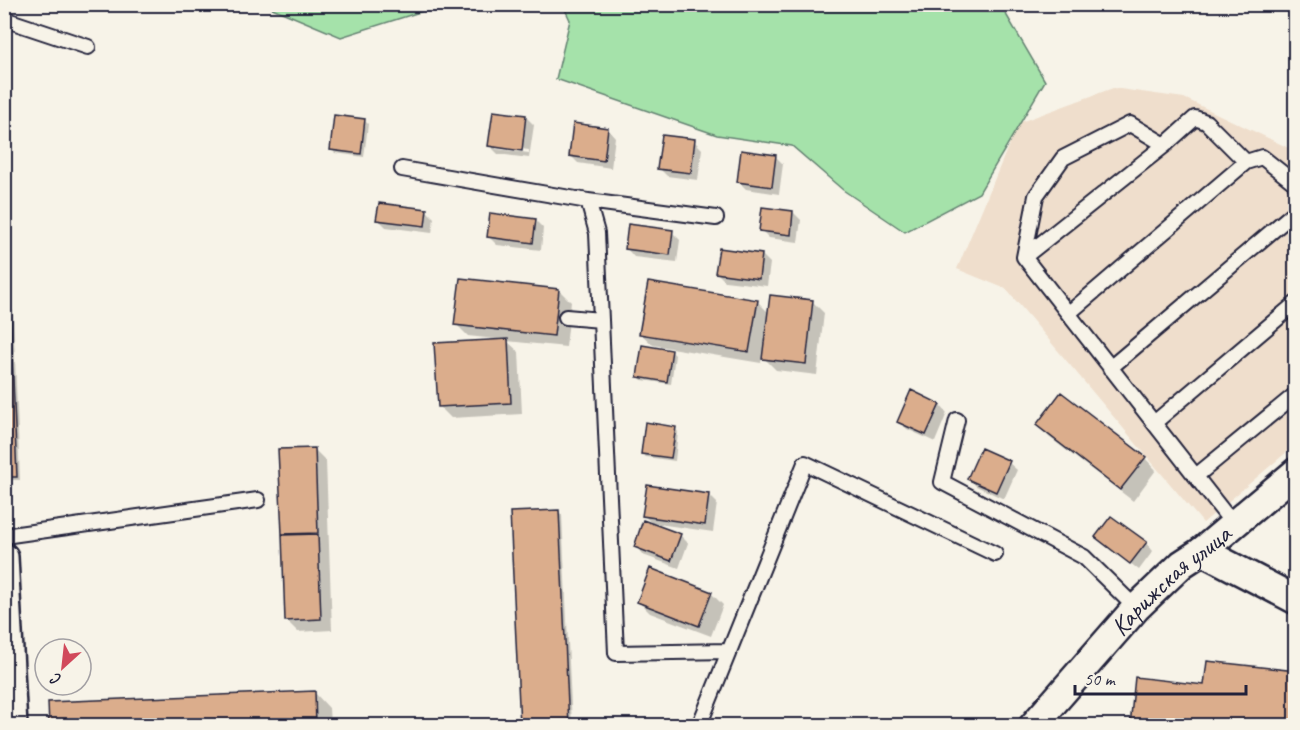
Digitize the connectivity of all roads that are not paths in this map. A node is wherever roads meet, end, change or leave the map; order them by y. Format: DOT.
graph roads {
  1 [pos="4,19"];
  2 [pos="88,47"];
  3 [pos="1165,145"];
  4 [pos="1245,162"];
  5 [pos="402,170"];
  6 [pos="1296,183"];
  7 [pos="588,201"];
  8 [pos="1296,212"];
  9 [pos="716,218"];
  10 [pos="1024,257"];
  11 [pos="1296,303"];
  12 [pos="1069,314"];
  13 [pos="566,317"];
  14 [pos="601,320"];
  15 [pos="1110,368"];
  16 [pos="1296,394"];
  17 [pos="957,420"];
  18 [pos="1154,423"];
  19 [pos="1296,472"];
  20 [pos="1196,476"];
  21 [pos="258,500"];
  22 [pos="1233,524"];
  23 [pos="4,536"];
  24 [pos="1202,551"];
  25 [pos="995,554"];
  26 [pos="4,557"];
  27 [pos="1296,600"];
  28 [pos="1136,608"];
  29 [pos="729,651"];
  30 [pos="13,726"];
  31 [pos="699,726"];
  32 [pos="1033,726"];
  1 -- 2 [label="lane"];
  3 -- 4 [label="lane"];
  3 -- 10 [label="lane"];
  3 -- 10 [label="lane"];
  4 -- 6 [label="lane"];
  4 -- 12 [label="lane"];
  5 -- 7 [label="lane"];
  7 -- 9 [label="lane"];
  7 -- 14 [label="lane"];
  8 -- 15 [label="lane"];
  10 -- 12 [label="lane"];
  11 -- 18 [label="lane"];
  12 -- 15 [label="lane"];
  13 -- 14 [label="lane"];
  14 -- 29 [label="lane"];
  15 -- 18 [label="lane"];
  16 -- 20 [label="lane"];
  17 -- 28 [label="lane"];
  18 -- 20 [label="lane"];
  19 -- 22 [label="street, Карижская улица"];
  20 -- 22 [label="lane"];
  21 -- 23 [label="lane"];
  22 -- 24 [label="street, Карижская улица"];
  24 -- 27 [label="street"];
  24 -- 28 [label="street, Карижская улица"];
  25 -- 29 [label="lane"];
  26 -- 30 [label="street"];
  28 -- 32 [label="street, Карижская улица"];
  29 -- 31 [label="lane"];
}
